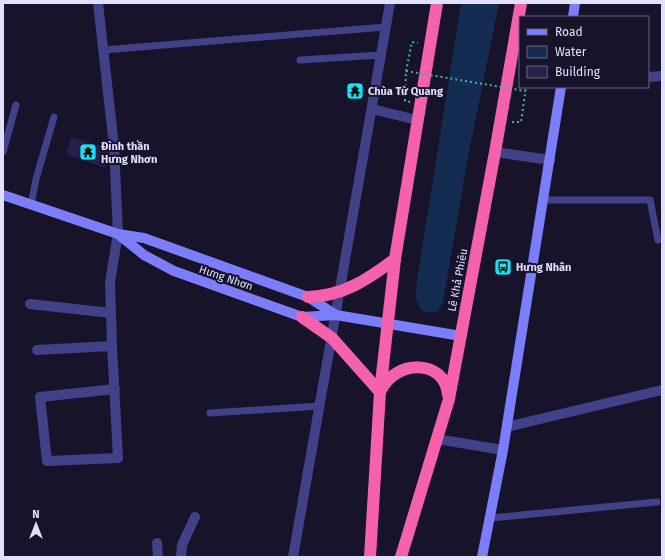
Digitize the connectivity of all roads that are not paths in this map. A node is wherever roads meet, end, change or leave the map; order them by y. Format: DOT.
graph roads {
  1 [pos="98,3"];
  2 [pos="390,3"];
  3 [pos="521,3"];
  4 [pos="575,3"];
  5 [pos="436,4"];
  6 [pos="572,16"];
  7 [pos="386,27"];
  8 [pos="103,50"];
  9 [pos="381,56"];
  10 [pos="300,60"];
  11 [pos="662,76"];
  12 [pos="649,77"];
  13 [pos="562,88"];
  14 [pos="16,105"];
  15 [pos="372,109"];
  16 [pos="54,117"];
  17 [pos="417,120"];
  18 [pos="3,152"];
  19 [pos="495,152"];
  20 [pos="550,160"];
  21 [pos="3,196"];
  22 [pos="544,200"];
  23 [pos="32,205"];
  24 [pos="118,234"];
  25 [pos="658,240"];
  26 [pos="395,259"];
  27 [pos="340,293"];
  28 [pos="308,297"];
  29 [pos="30,304"];
  30 [pos="111,312"];
  31 [pos="336,315"];
  32 [pos="302,317"];
  33 [pos="387,325"];
  34 [pos="461,336"];
  35 [pos="332,338"];
  36 [pos="112,346"];
  37 [pos="37,350"];
  38 [pos="115,389"];
  39 [pos="662,390"];
  40 [pos="380,392"];
  41 [pos="449,399"];
  42 [pos="320,406"];
  43 [pos="210,413"];
  44 [pos="507,427"];
  45 [pos="437,439"];
  46 [pos="504,450"];
  47 [pos="656,502"];
  48 [pos="195,517"];
  49 [pos="491,518"];
  50 [pos="157,543"];
  51 [pos="158,557"];
  52 [pos="181,557"];
  53 [pos="293,557"];
  54 [pos="370,557"];
  55 [pos="401,557"];
  56 [pos="482,557"];
  1 -- 8 [label="street"];
  2 -- 7 [label="street"];
  3 -- 19 [label="highway, Lê Khả Phiêu"];
  4 -- 6 [label="street"];
  5 -- 17 [label="highway"];
  7 -- 8 [label="lane"];
  7 -- 9 [label="street"];
  8 -- 24 [label="street"];
  9 -- 10 [label="lane"];
  9 -- 15 [label="street"];
  11 -- 12 [label="street"];
  13 -- 20 [label="street"];
  14 -- 18 [label="lane"];
  15 -- 17 [label="street"];
  15 -- 27 [label="street"];
  16 -- 23 [label="lane"];
  17 -- 26 [label="highway"];
  19 -- 20 [label="street"];
  19 -- 34 [label="highway, Lê Khả Phiêu"];
  20 -- 22 [label="street"];
  21 -- 23 [label="street, Hưng Nhơn"];
  22 -- 25 [label="lane"];
  22 -- 44 [label="street"];
  23 -- 24 [label="street, Hưng Nhơn"];
  24 -- 28 [label="street, Hưng Nhơn"];
  24 -- 30 [label="street"];
  24 -- 32 [label="street, Hưng Nhơn"];
  26 -- 27 [label="highway"];
  26 -- 33 [label="highway"];
  27 -- 28 [label="highway"];
  27 -- 31 [label="street"];
  28 -- 31 [label="street, Hưng Nhơn"];
  29 -- 30 [label="street"];
  30 -- 36 [label="street"];
  31 -- 32 [label="street, Hưng Nhơn"];
  31 -- 33 [label="street, Hưng Nhơn"];
  31 -- 35 [label="street"];
  32 -- 35 [label="highway"];
  33 -- 34 [label="street, Hưng Nhơn"];
  33 -- 40 [label="highway"];
  34 -- 41 [label="highway, Lê Khả Phiêu"];
  35 -- 40 [label="highway"];
  35 -- 42 [label="street"];
  36 -- 37 [label="street"];
  36 -- 38 [label="street"];
  38 -- 38 [label="street"];
  39 -- 44 [label="street"];
  40 -- 41 [label="highway"];
  40 -- 54 [label="highway"];
  41 -- 45 [label="highway, Lê Khả Phiêu"];
  42 -- 43 [label="lane"];
  42 -- 53 [label="street"];
  44 -- 46 [label="street"];
  45 -- 46 [label="street"];
  45 -- 55 [label="highway, Lê Khả Phiêu"];
  46 -- 49 [label="street"];
  47 -- 49 [label="lane"];
  48 -- 52 [label="street"];
  49 -- 56 [label="street"];
  50 -- 51 [label="street"];
}
